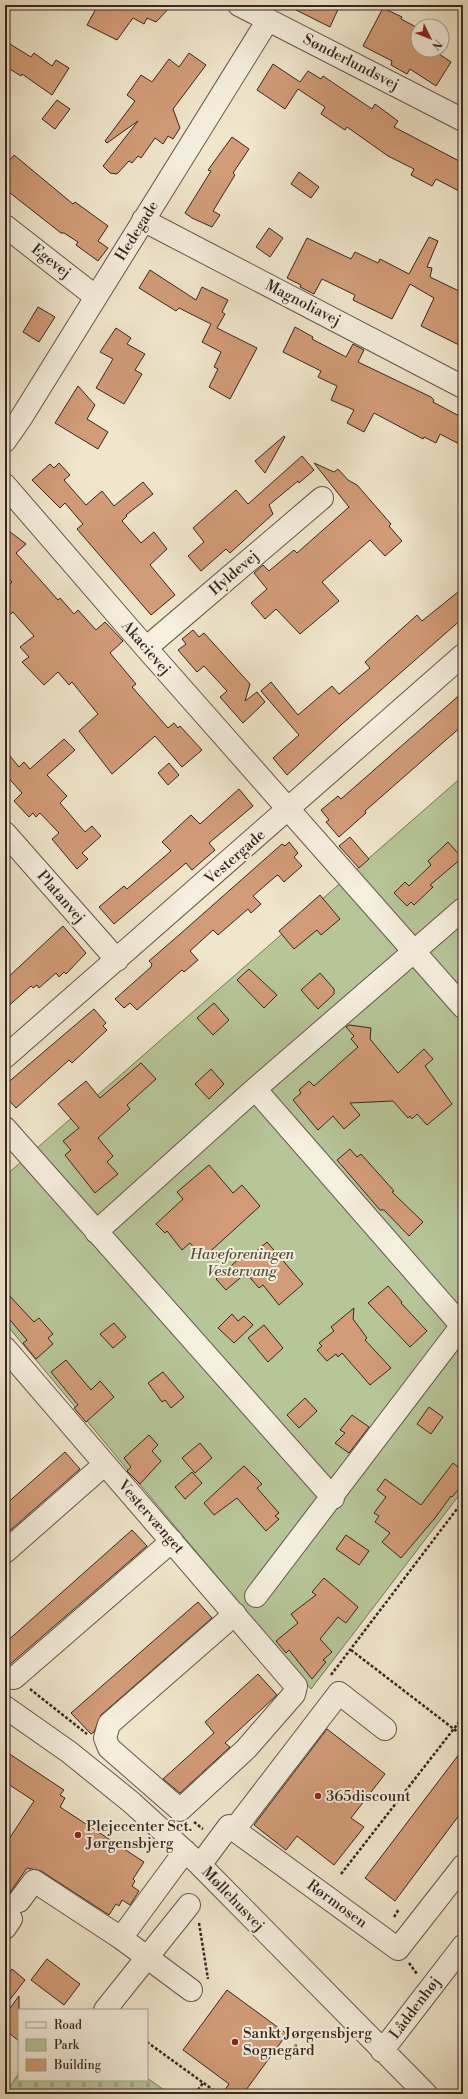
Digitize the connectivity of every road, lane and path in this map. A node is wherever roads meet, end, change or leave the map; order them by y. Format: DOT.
graph roads {
  1 [pos="239,5"];
  2 [pos="268,20"];
  3 [pos="463,120"];
  4 [pos="143,220"];
  5 [pos="5,226"];
  6 [pos="96,297"];
  7 [pos="463,386"];
  8 [pos="5,441"];
  9 [pos="5,485"];
  10 [pos="322,498"];
  11 [pos="146,648"];
  12 [pos="463,654"];
  13 [pos="289,809"];
  14 [pos="5,833"];
  15 [pos="463,909"];
  16 [pos="413,952"];
  17 [pos="117,960"];
  18 [pos="463,1007"];
  19 [pos="5,1057"];
  20 [pos="255,1089"];
  21 [pos="5,1128"];
  22 [pos="96,1232"];
  23 [pos="462,1325"];
  24 [pos="6,1350"];
  25 [pos="105,1464"];
  26 [pos="333,1498"];
  27 [pos="463,1501"];
  28 [pos="172,1541"];
  29 [pos="5,1552"];
  30 [pos="256,1596"];
  31 [pos="235,1614"];
  32 [pos="350,1650"];
  33 [pos="14,1678"];
  34 [pos="327,1681"];
  35 [pos="5,1707"];
  36 [pos="463,1717"];
  37 [pos="385,1729"];
  38 [pos="454,1729"];
  39 [pos="463,1736"];
  40 [pos="109,1748"];
  41 [pos="180,1810"];
  42 [pos="226,1836"];
  43 [pos="193,1858"];
  44 [pos="463,1866"];
  45 [pos="341,1874"];
  46 [pos="399,1909"];
  47 [pos="193,1910"];
  48 [pos="12,1916"];
  49 [pos="394,1917"];
  50 [pos="120,1938"];
  51 [pos="463,1946"];
  52 [pos="398,1949"];
  53 [pos="147,1957"];
  54 [pos="200,1986"];
  55 [pos="429,1990"];
  56 [pos="106,2009"];
  57 [pos="148,2043"];
  58 [pos="382,2051"];
  59 [pos="203,2083"];
  60 [pos="463,2091"];
  61 [pos="216,2092"];
  62 [pos="195,2094"];
  63 [pos="426,2094"];
  64 [pos="461,2094"];
  1 -- 2 [label="street, Sønderlundsvej"];
  2 -- 3 [label="street, Sønderlundsvej"];
  2 -- 4 [label="street, Hedegade"];
  4 -- 6 [label="street, Hedegade"];
  4 -- 7 [label="street, Magnoliavej"];
  5 -- 6 [label="street, Egevej"];
  6 -- 8 [label="street, Hedegade"];
  9 -- 11 [label="street, Akacievej"];
  10 -- 11 [label="street, Hyldevej"];
  11 -- 13 [label="street, Akacievej"];
  12 -- 13 [label="street, Vestergade"];
  13 -- 16 [label="street"];
  13 -- 17 [label="street, Vestergade"];
  14 -- 17 [label="street, Platanvej"];
  15 -- 16 [label="street"];
  16 -- 18 [label="street"];
  16 -- 20 [label="street"];
  17 -- 19 [label="street, Vestergade"];
  20 -- 22 [label="street"];
  20 -- 23 [label="street"];
  21 -- 22 [label="street"];
  22 -- 26 [label="street"];
  23 -- 26 [label="street"];
  24 -- 25 [label="street, Vestervænget"];
  25 -- 28 [label="street, Vestervænget"];
  25 -- 29 [label="street"];
  26 -- 30 [label="street"];
  27 -- 32 [label="path"];
  28 -- 31 [label="street, Vestervænget"];
  28 -- 33 [label="street"];
  31 -- 40 [label="street"];
  31 -- 41 [label="street, Vestervænget"];
  32 -- 34 [label="path"];
  32 -- 38 [label="path"];
  33 -- 40 [label="path"];
  35 -- 43 [label="street, Møllehusvej"];
  36 -- 38 [label="path"];
  37 -- 42 [label="street"];
  38 -- 39 [label="path"];
  38 -- 45 [label="path"];
  40 -- 41 [label="street"];
  41 -- 42 [label="path"];
  42 -- 43 [label="street"];
  42 -- 52 [label="street, Rørmosen"];
  43 -- 50 [label="street"];
  43 -- 58 [label="street, Møllehusvej"];
  44 -- 52 [label="street"];
  46 -- 49 [label="path"];
  47 -- 53 [label="street"];
  47 -- 54 [label="path"];
  48 -- 50 [label="street"];
  50 -- 53 [label="street"];
  51 -- 55 [label="street, Låddenhøj"];
  52 -- 55 [label="path"];
  53 -- 54 [label="street"];
  53 -- 56 [label="street"];
  55 -- 58 [label="street, Låddenhøj"];
  57 -- 59 [label="path"];
  58 -- 63 [label="street, Møllehusvej"];
  59 -- 61 [label="path"];
  59 -- 62 [label="path"];
  60 -- 64 [label="path"];
}
